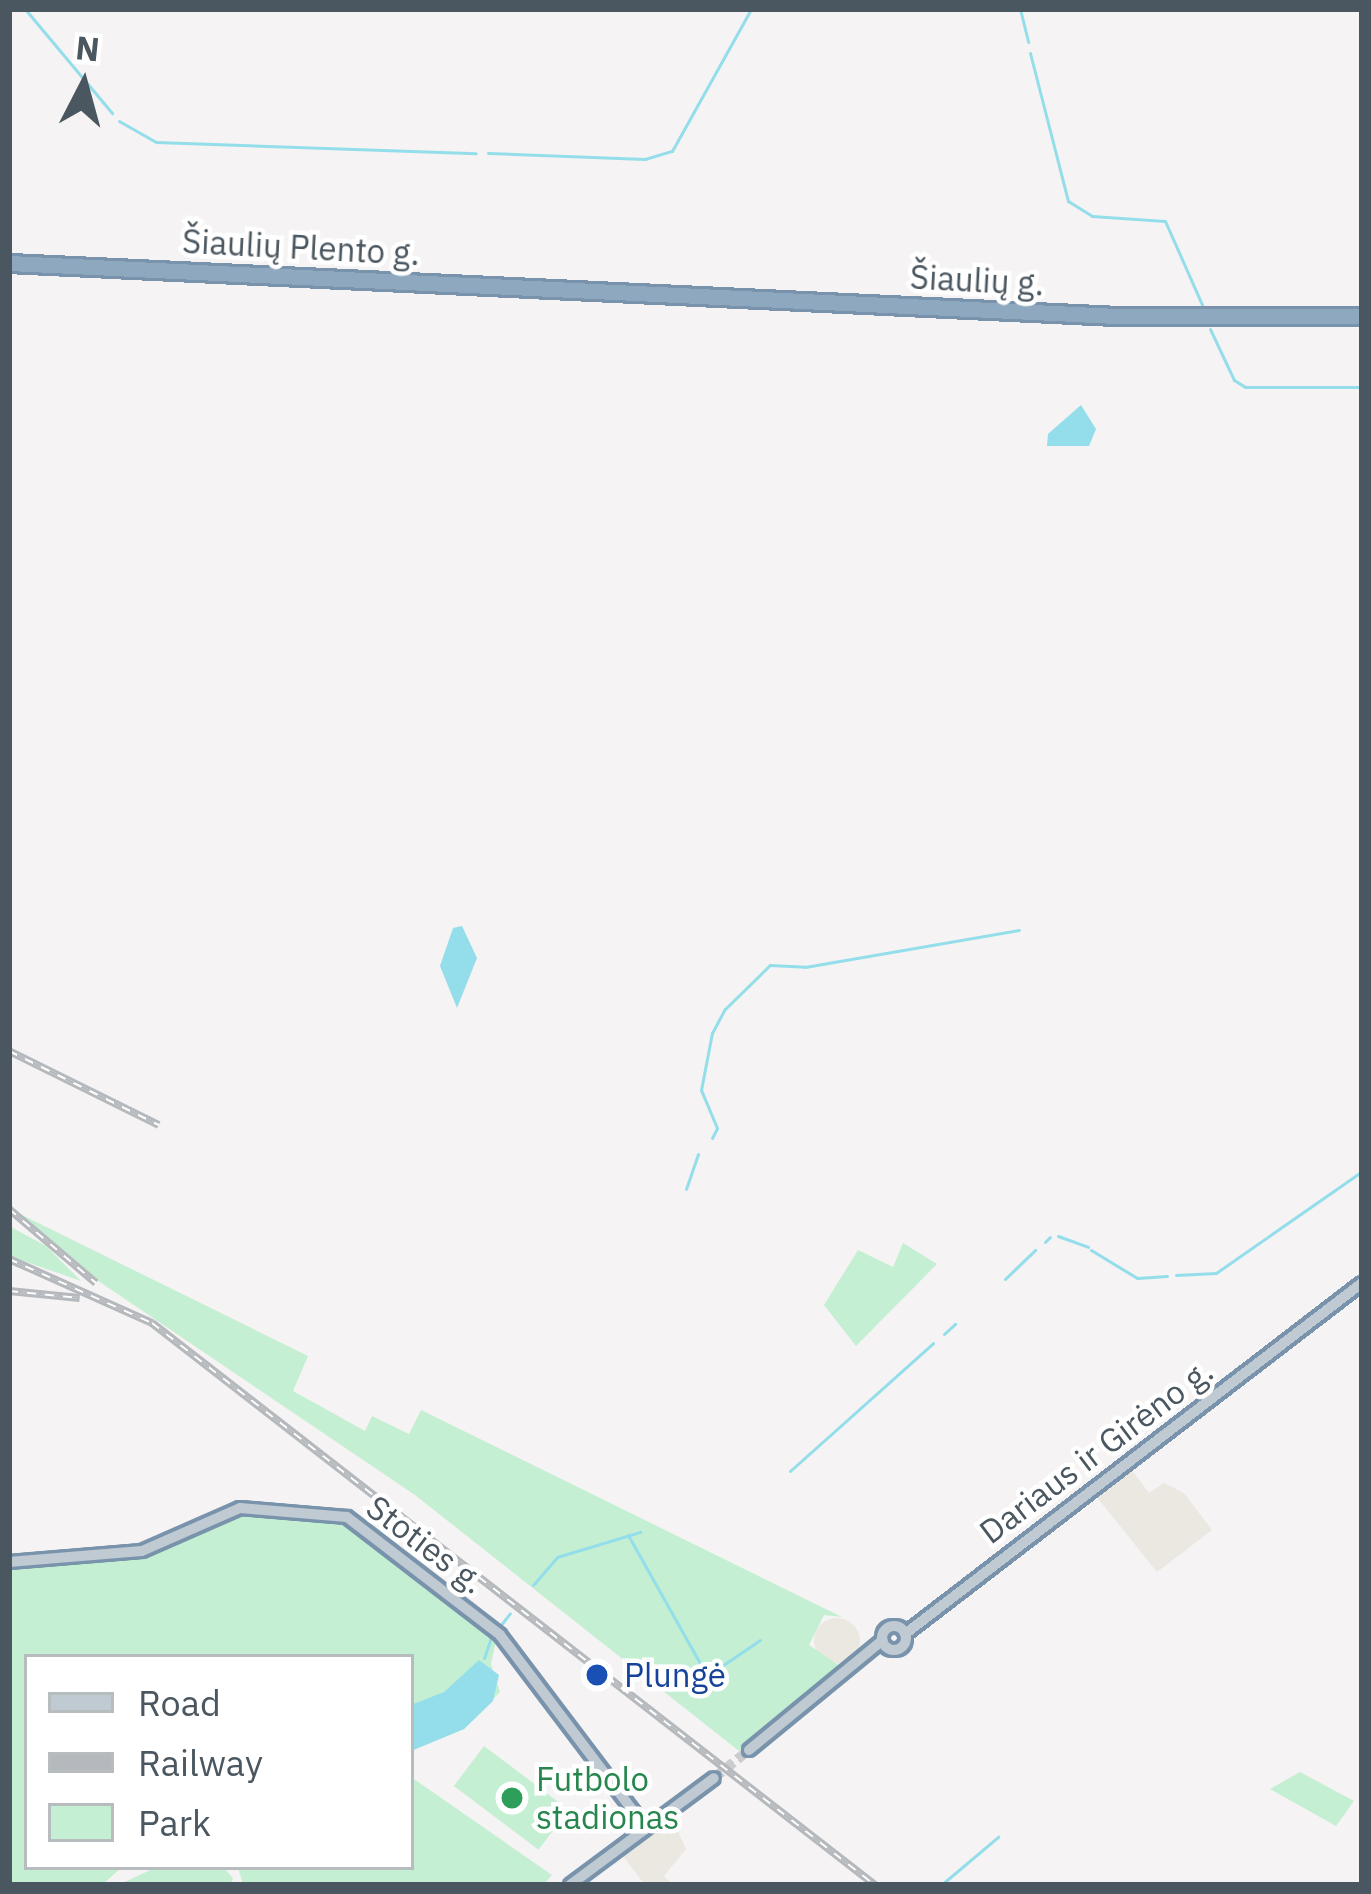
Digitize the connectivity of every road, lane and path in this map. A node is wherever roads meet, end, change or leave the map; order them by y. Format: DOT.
graph roads {
  1 [pos="9,263"];
  2 [pos="590,291"];
  3 [pos="1362,316"];
  4 [pos="1362,1283"];
  5 [pos="9,1562"];
  6 [pos="903,1631"];
  7 [pos="886,1644"];
  8 [pos="749,1750"];
  9 [pos="714,1778"];
  10 [pos="646,1828"];
  11 [pos="570,1885"];
  1 -- 2 [label="highway, Šiaulių Plento g."];
  2 -- 3 [label="highway, Šiaulių g."];
  4 -- 6 [label="main road, Dariaus ir Girėno g."];
  5 -- 10 [label="main road, Stoties g."];
  6 -- 7 [label="main road, Dariaus ir Girėno g."];
  6 -- 7 [label="main road, Dariaus ir Girėno g."];
  7 -- 8 [label="main road, Dariaus ir Girėno g."];
  9 -- 10 [label="main road"];
  10 -- 11 [label="main road"];
}
